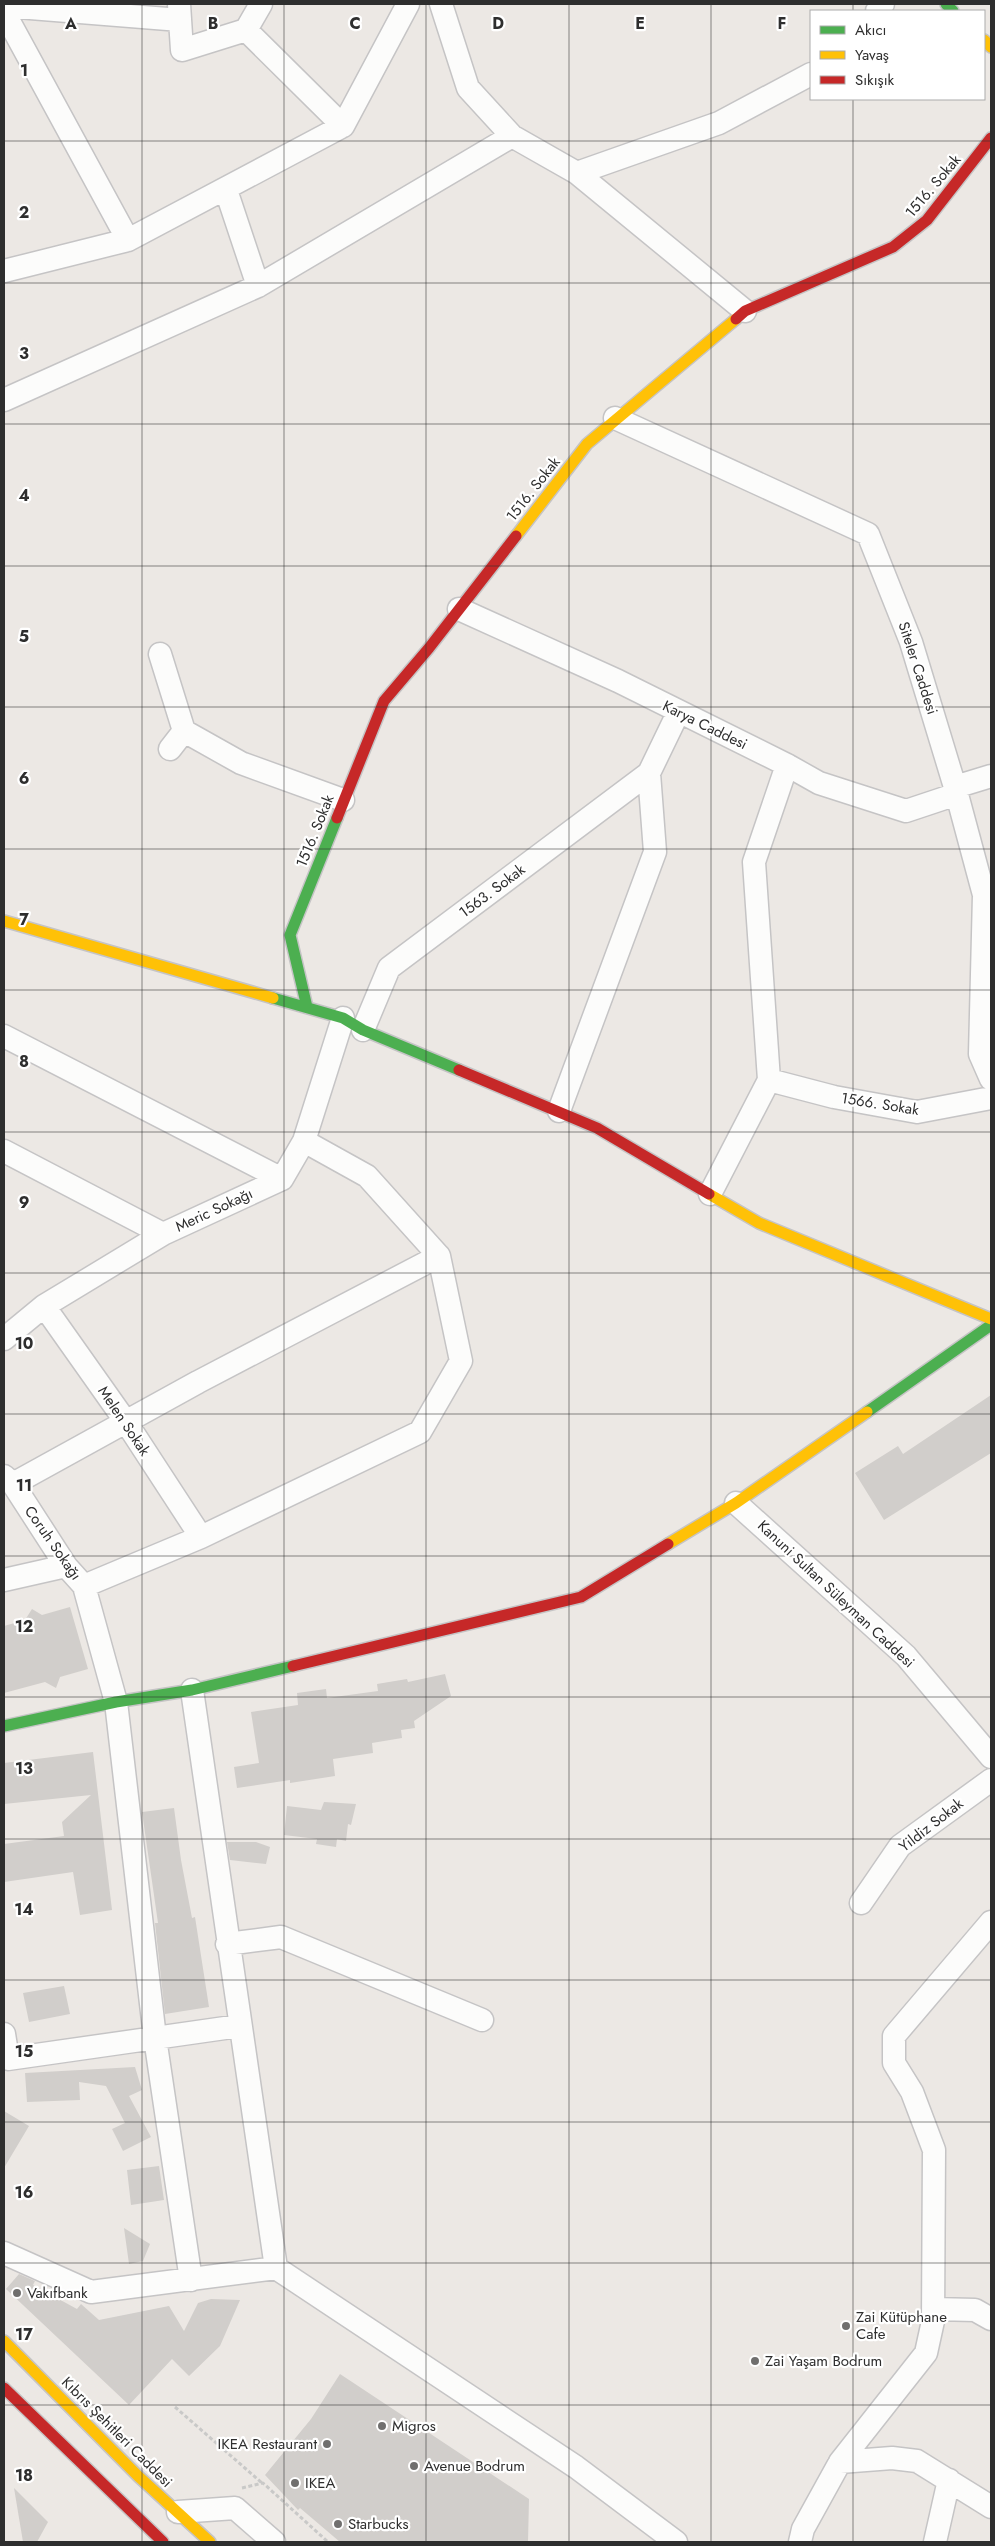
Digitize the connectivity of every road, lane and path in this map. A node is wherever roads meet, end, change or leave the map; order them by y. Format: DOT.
graph roads {
  1 [pos="261,4"];
  2 [pos="408,4"];
  3 [pos="441,4"];
  4 [pos="180,12"];
  5 [pos="6,16"];
  6 [pos="246,30"];
  7 [pos="810,75"];
  8 [pos="342,126"];
  9 [pos="512,136"];
  10 [pos="991,138"];
  11 [pos="577,173"];
  12 [pos="226,190"];
  13 [pos="128,240"];
  14 [pos="4,270"];
  15 [pos="258,286"];
  16 [pos="745,311"];
  17 [pos="4,400"];
  18 [pos="615,418"];
  19 [pos="459,609"];
  20 [pos="160,654"];
  21 [pos="678,713"];
  22 [pos="184,731"];
  23 [pos="170,748"];
  24 [pos="787,765"];
  25 [pos="649,773"];
  26 [pos="991,776"];
  27 [pos="956,790"];
  28 [pos="343,800"];
  29 [pos="4,922"];
  30 [pos="307,1006"];
  31 [pos="342,1018"];
  32 [pos="363,1030"];
  33 [pos="4,1036"];
  34 [pos="986,1051"];
  35 [pos="769,1080"];
  36 [pos="991,1080"];
  37 [pos="991,1098"];
  38 [pos="559,1111"];
  39 [pos="304,1141"];
  40 [pos="4,1151"];
  41 [pos="282,1179"];
  42 [pos="710,1194"];
  43 [pos="163,1234"];
  44 [pos="439,1256"];
  45 [pos="44,1306"];
  46 [pos="991,1319"];
  47 [pos="991,1325"];
  48 [pos="4,1339"];
  49 [pos="126,1422"];
  50 [pos="8,1480"];
  51 [pos="736,1503"];
  52 [pos="201,1537"];
  53 [pos="66,1566"];
  54 [pos="4,1580"];
  55 [pos="84,1586"];
  56 [pos="192,1690"];
  57 [pos="116,1702"];
  58 [pos="4,1726"];
  59 [pos="991,1757"];
  60 [pos="991,1780"];
  61 [pos="861,1903"];
  62 [pos="991,1922"];
  63 [pos="227,1944"];
  64 [pos="482,2020"];
  65 [pos="239,2026"];
  66 [pos="4,2034"];
  67 [pos="155,2038"];
  68 [pos="4,2253"];
  69 [pos="276,2268"];
  70 [pos="191,2280"];
  71 [pos="934,2309"];
  72 [pos="991,2319"];
  73 [pos="4,2341"];
  74 [pos="4,2388"];
  75 [pos="175,2407"];
  76 [pos="840,2462"];
  77 [pos="949,2480"];
  78 [pos="263,2483"];
  79 [pos="237,2489"];
  80 [pos="991,2507"];
  81 [pos="178,2512"];
  82 [pos="162,2542"];
  83 [pos="210,2542"];
  84 [pos="274,2542"];
  85 [pos="328,2542"];
  86 [pos="676,2542"];
  87 [pos="800,2542"];
  88 [pos="935,2542"];
  1 -- 6 [label="street"];
  2 -- 8 [label="street"];
  3 -- 9 [label="street"];
  4 -- 5 [label="street"];
  4 -- 6 [label="street"];
  5 -- 13 [label="street"];
  6 -- 8 [label="street"];
  7 -- 11 [label="street"];
  8 -- 12 [label="street"];
  9 -- 11 [label="street"];
  9 -- 15 [label="street"];
  10 -- 16 [label="main road, 1516. Sokak"];
  11 -- 16 [label="street"];
  12 -- 13 [label="street"];
  12 -- 15 [label="street"];
  13 -- 14 [label="street"];
  15 -- 17 [label="street"];
  16 -- 18 [label="main road, 1516. Sokak"];
  18 -- 19 [label="main road, 1516. Sokak"];
  18 -- 27 [label="street, Siteler Caddesi"];
  19 -- 21 [label="street, Karya Caddesi"];
  19 -- 28 [label="main road, 1516. Sokak"];
  20 -- 22 [label="street"];
  21 -- 24 [label="street, Karya Caddesi"];
  21 -- 25 [label="street"];
  22 -- 23 [label="street"];
  22 -- 28 [label="street"];
  24 -- 27 [label="street, Karya Caddesi"];
  24 -- 35 [label="street"];
  25 -- 32 [label="street, 1563. Sokak"];
  25 -- 38 [label="street"];
  26 -- 27 [label="street, Karya Caddesi"];
  27 -- 34 [label="street, Siteler Caddesi"];
  28 -- 30 [label="main road, 1516. Sokak"];
  29 -- 30 [label="main road"];
  30 -- 31 [label="main road"];
  31 -- 32 [label="main road"];
  31 -- 39 [label="street"];
  32 -- 38 [label="main road"];
  33 -- 41 [label="street"];
  34 -- 36 [label="street"];
  35 -- 37 [label="street, 1566. Sokak"];
  35 -- 42 [label="street"];
  38 -- 42 [label="main road"];
  39 -- 41 [label="street"];
  39 -- 44 [label="street"];
  40 -- 43 [label="street"];
  41 -- 43 [label="street, Meric Sokağı"];
  42 -- 46 [label="main road"];
  43 -- 45 [label="street, Meric Sokağı"];
  44 -- 49 [label="street"];
  44 -- 52 [label="street"];
  45 -- 48 [label="street, Meric Sokağı"];
  45 -- 49 [label="street, Melen Sokak"];
  47 -- 51 [label="main road"];
  49 -- 50 [label="street"];
  49 -- 52 [label="street, Melen Sokak"];
  50 -- 53 [label="street, Coruh Sokağı"];
  51 -- 56 [label="main road"];
  51 -- 59 [label="street, Kanuni Sultan Süleyman Caddesi"];
  52 -- 55 [label="street"];
  53 -- 54 [label="street"];
  53 -- 55 [label="street, Coruh Sokağı"];
  55 -- 57 [label="street, Coruh Sokağı"];
  56 -- 57 [label="main road"];
  56 -- 63 [label="street"];
  57 -- 58 [label="main road"];
  57 -- 67 [label="street, Coruh Sokağı"];
  60 -- 61 [label="street, Yildiz Sokak"];
  62 -- 71 [label="street"];
  63 -- 64 [label="street"];
  63 -- 65 [label="street"];
  65 -- 67 [label="street"];
  65 -- 69 [label="street"];
  66 -- 67 [label="street"];
  67 -- 70 [label="street, Coruh Sokağı"];
  68 -- 70 [label="street"];
  69 -- 70 [label="street"];
  69 -- 86 [label="street"];
  71 -- 72 [label="street"];
  71 -- 76 [label="street"];
  73 -- 81 [label="main road, Kıbrıs Şehitleri Caddesi"];
  74 -- 82 [label="main road"];
  75 -- 78 [label="path"];
  76 -- 77 [label="street"];
  76 -- 87 [label="street"];
  77 -- 80 [label="street"];
  77 -- 88 [label="street"];
  78 -- 79 [label="path"];
  78 -- 85 [label="path"];
  81 -- 83 [label="main road, Kıbrıs Şehitleri Caddesi"];
  81 -- 84 [label="street"];
}
